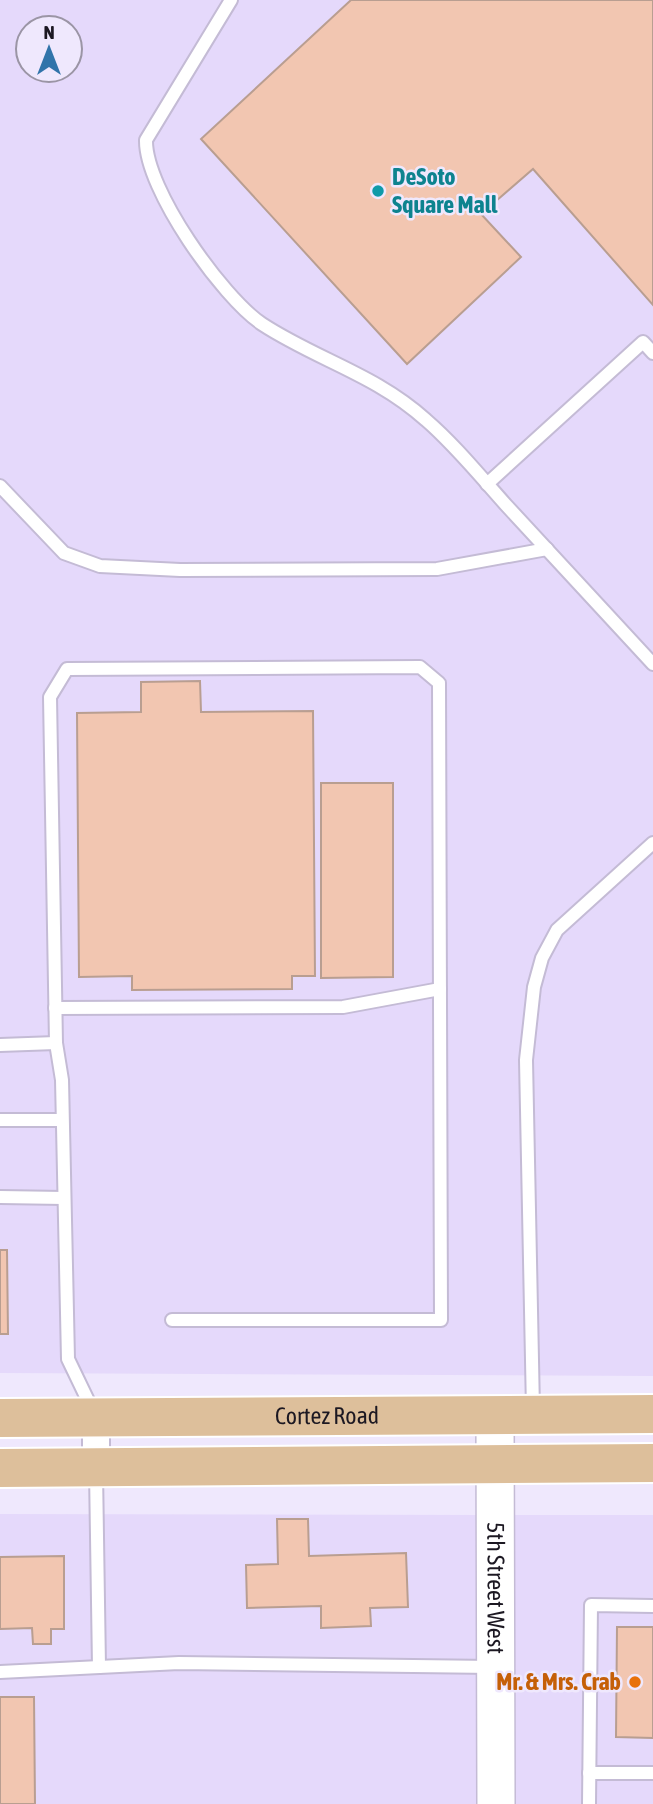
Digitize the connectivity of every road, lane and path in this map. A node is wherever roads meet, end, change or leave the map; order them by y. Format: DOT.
graph roads {
  1 [pos="231,0"];
  2 [pos="653,353"];
  3 [pos="487,484"];
  4 [pos="0,486"];
  5 [pos="547,550"];
  6 [pos="653,664"];
  7 [pos="653,842"];
  8 [pos="440,989"];
  9 [pos="55,1008"];
  10 [pos="56,1043"];
  11 [pos="0,1045"];
  12 [pos="0,1120"];
  13 [pos="62,1120"];
  14 [pos="0,1197"];
  15 [pos="64,1198"];
  16 [pos="172,1320"];
  17 [pos="653,1414"];
  18 [pos="495,1415"];
  19 [pos="533,1415"];
  20 [pos="96,1417"];
  21 [pos="0,1418"];
  22 [pos="653,1463"];
  23 [pos="495,1464"];
  24 [pos="96,1467"];
  25 [pos="0,1468"];
  26 [pos="653,1605"];
  27 [pos="99,1667"];
  28 [pos="495,1668"];
  29 [pos="0,1672"];
  30 [pos="589,1773"];
  31 [pos="653,1773"];
  32 [pos="496,1804"];
  33 [pos="589,1804"];
  1 -- 3 [label="lane"];
  2 -- 3 [label="lane"];
  3 -- 5 [label="lane"];
  4 -- 5 [label="lane"];
  5 -- 6 [label="lane"];
  7 -- 19 [label="lane"];
  8 -- 9 [label="lane"];
  8 -- 9 [label="lane"];
  8 -- 16 [label="lane"];
  9 -- 10 [label="lane"];
  10 -- 11 [label="lane"];
  10 -- 13 [label="lane"];
  12 -- 13 [label="lane"];
  13 -- 15 [label="lane"];
  14 -- 15 [label="lane"];
  15 -- 20 [label="lane"];
  17 -- 19 [label="main road, Cortez Road"];
  18 -- 19 [label="main road, Cortez Road"];
  18 -- 20 [label="main road, Cortez Road"];
  18 -- 23 [label="street, 5th Street West"];
  20 -- 21 [label="main road, Cortez Road"];
  20 -- 24 [label="street"];
  22 -- 23 [label="main road, Cortez Road"];
  23 -- 24 [label="main road, Cortez Road"];
  23 -- 28 [label="street, 5th Street West"];
  24 -- 25 [label="main road, Cortez Road"];
  24 -- 27 [label="lane"];
  26 -- 30 [label="lane"];
  27 -- 28 [label="lane"];
  27 -- 29 [label="lane"];
  28 -- 32 [label="street, 5th Street West"];
  30 -- 31 [label="lane"];
  30 -- 33 [label="lane"];
}
